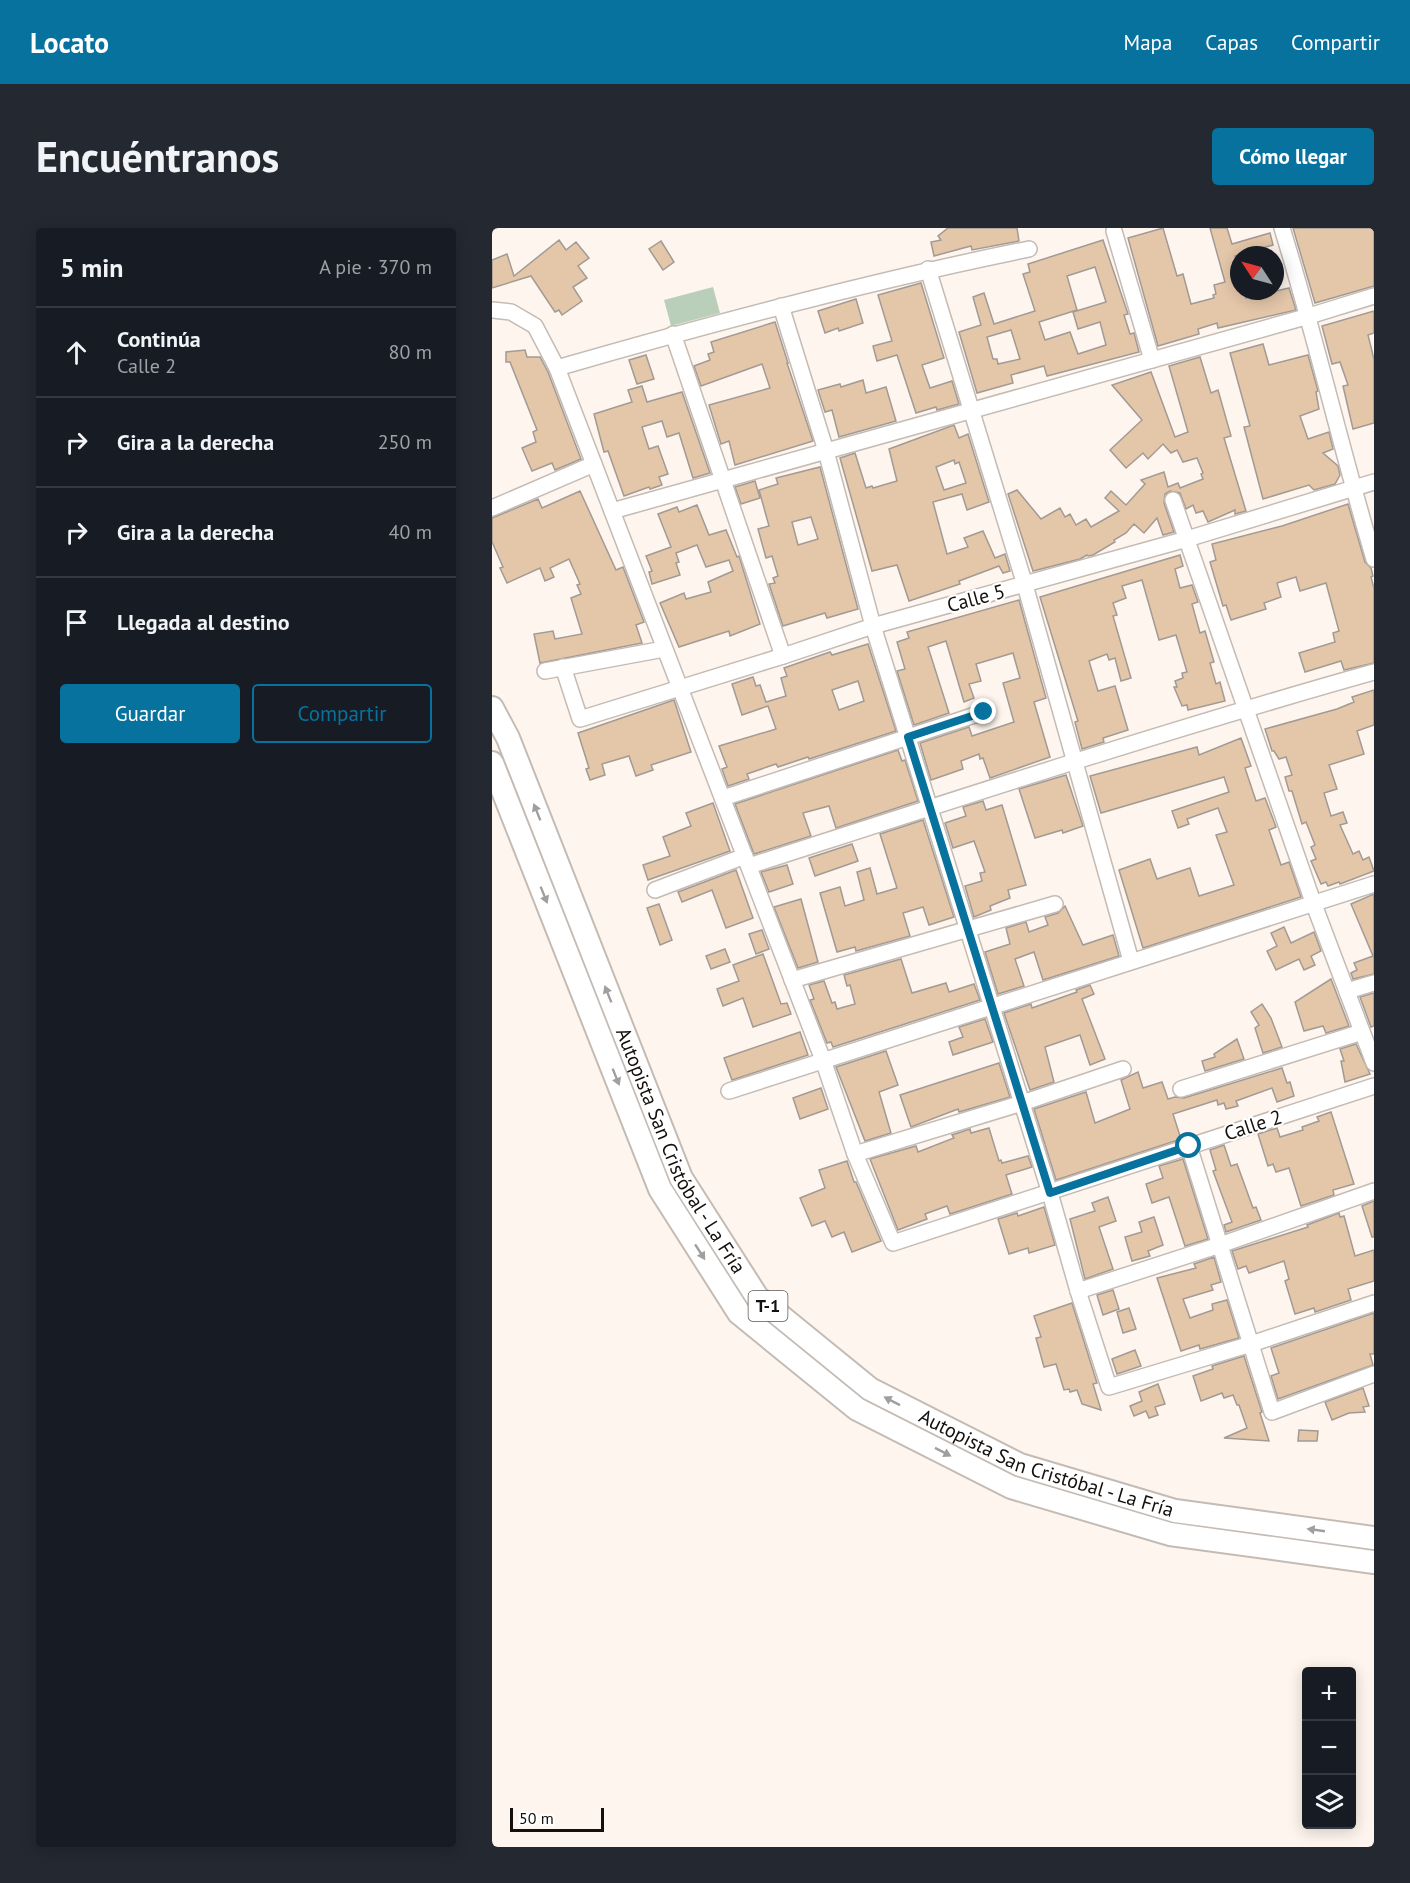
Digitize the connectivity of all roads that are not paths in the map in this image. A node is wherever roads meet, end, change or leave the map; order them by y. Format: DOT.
graph roads {
  1 [pos="1282,228"];
  2 [pos="1114,231"];
  3 [pos="1029,249"];
  4 [pos="928,269"];
  5 [pos="1374,296"];
  6 [pos="781,306"];
  7 [pos="492,309"];
  8 [pos="1309,316"];
  9 [pos="673,334"];
  10 [pos="1152,360"];
  11 [pos="557,368"];
  12 [pos="973,410"];
  13 [pos="826,452"];
  14 [pos="594,464"];
  15 [pos="724,480"];
  16 [pos="1374,482"];
  17 [pos="1353,488"];
  18 [pos="1173,500"];
  19 [pos="492,508"];
  20 [pos="612,511"];
  21 [pos="1187,539"];
  22 [pos="1374,559"];
  23 [pos="1025,585"];
  24 [pos="873,627"];
  25 [pos="664,649"];
  26 [pos="783,656"];
  27 [pos="563,667"];
  28 [pos="545,671"];
  29 [pos="1374,672"];
  30 [pos="680,687"];
  31 [pos="492,708"];
  32 [pos="1245,708"];
  33 [pos="984,712"];
  34 [pos="908,737"];
  35 [pos="1073,760"];
  36 [pos="492,763"];
  37 [pos="723,798"];
  38 [pos="930,807"];
  39 [pos="747,862"];
  40 [pos="1374,884"];
  41 [pos="655,890"];
  42 [pos="1313,902"];
  43 [pos="1055,904"];
  44 [pos="968,929"];
  45 [pos="1131,961"];
  46 [pos="792,980"];
  47 [pos="1374,983"];
  48 [pos="1347,991"];
  49 [pos="992,1006"];
  50 [pos="1362,1032"];
  51 [pos="823,1060"];
  52 [pos="1374,1062"];
  53 [pos="1123,1069"];
  54 [pos="1181,1089"];
  55 [pos="1373,1089"];
  56 [pos="729,1091"];
  57 [pos="1022,1103"];
  58 [pos="1189,1146"];
  59 [pos="855,1154"];
  60 [pos="1374,1191"];
  61 [pos="1050,1193"];
  62 [pos="1220,1245"];
  63 [pos="1078,1291"];
  64 [pos="1374,1303"];
  65 [pos="1251,1344"];
  66 [pos="1374,1374"];
  67 [pos="1374,1538"];
  68 [pos="1374,1562"];
  1 -- 8 [label="street"];
  2 -- 10 [label="street"];
  3 -- 4 [label="street"];
  4 -- 6 [label="street"];
  4 -- 12 [label="street"];
  5 -- 8 [label="street"];
  6 -- 9 [label="street"];
  6 -- 13 [label="street"];
  7 -- 11 [label="street"];
  8 -- 10 [label="street"];
  8 -- 17 [label="street"];
  9 -- 11 [label="street"];
  9 -- 15 [label="street"];
  10 -- 12 [label="street"];
  11 -- 14 [label="street"];
  12 -- 13 [label="street"];
  12 -- 23 [label="street"];
  13 -- 15 [label="street"];
  13 -- 24 [label="street"];
  14 -- 19 [label="street"];
  14 -- 20 [label="street"];
  15 -- 20 [label="street"];
  15 -- 26 [label="street"];
  16 -- 17 [label="street, Calle 5"];
  17 -- 21 [label="street, Calle 5"];
  17 -- 22 [label="street"];
  18 -- 21 [label="street"];
  20 -- 25 [label="street"];
  21 -- 23 [label="street, Calle 5"];
  21 -- 32 [label="street"];
  23 -- 24 [label="street, Calle 5"];
  23 -- 35 [label="street"];
  24 -- 26 [label="street, Calle 5"];
  24 -- 34 [label="street"];
  25 -- 27 [label="street"];
  25 -- 30 [label="street"];
  26 -- 30 [label="street, Calle 5"];
  27 -- 28 [label="street"];
  27 -- 30 [label="street, Calle 5"];
  29 -- 32 [label="street"];
  30 -- 37 [label="street"];
  67 -- 31 [label="highway, Autopista San Cristóbal - La Fría / T-1, one-way"];
  32 -- 35 [label="street"];
  32 -- 42 [label="street"];
  33 -- 34 [label="street"];
  34 -- 37 [label="street"];
  34 -- 38 [label="street"];
  35 -- 38 [label="street"];
  35 -- 45 [label="street"];
  36 -- 68 [label="highway, Autopista San Cristóbal - La Fría / T-1, one-way"];
  37 -- 39 [label="street"];
  38 -- 39 [label="street"];
  38 -- 44 [label="street"];
  39 -- 41 [label="street"];
  39 -- 46 [label="street"];
  40 -- 42 [label="street"];
  42 -- 45 [label="street"];
  42 -- 48 [label="street"];
  43 -- 44 [label="street"];
  44 -- 46 [label="street"];
  44 -- 49 [label="street"];
  45 -- 49 [label="street"];
  46 -- 51 [label="street"];
  47 -- 48 [label="street"];
  48 -- 50 [label="street"];
  49 -- 51 [label="street"];
  49 -- 57 [label="street"];
  50 -- 52 [label="street"];
  50 -- 54 [label="street"];
  51 -- 56 [label="street"];
  51 -- 59 [label="street"];
  53 -- 57 [label="street"];
  55 -- 58 [label="street, Calle 2"];
  57 -- 59 [label="street"];
  57 -- 61 [label="street"];
  58 -- 61 [label="street, Calle 2"];
  58 -- 62 [label="street"];
  59 -- 61 [label="street, Calle 2"];
  60 -- 62 [label="street"];
  61 -- 63 [label="street"];
  62 -- 63 [label="street"];
  62 -- 65 [label="street"];
  63 -- 65 [label="street"];
  64 -- 65 [label="street"];
  65 -- 66 [label="street"];
}
